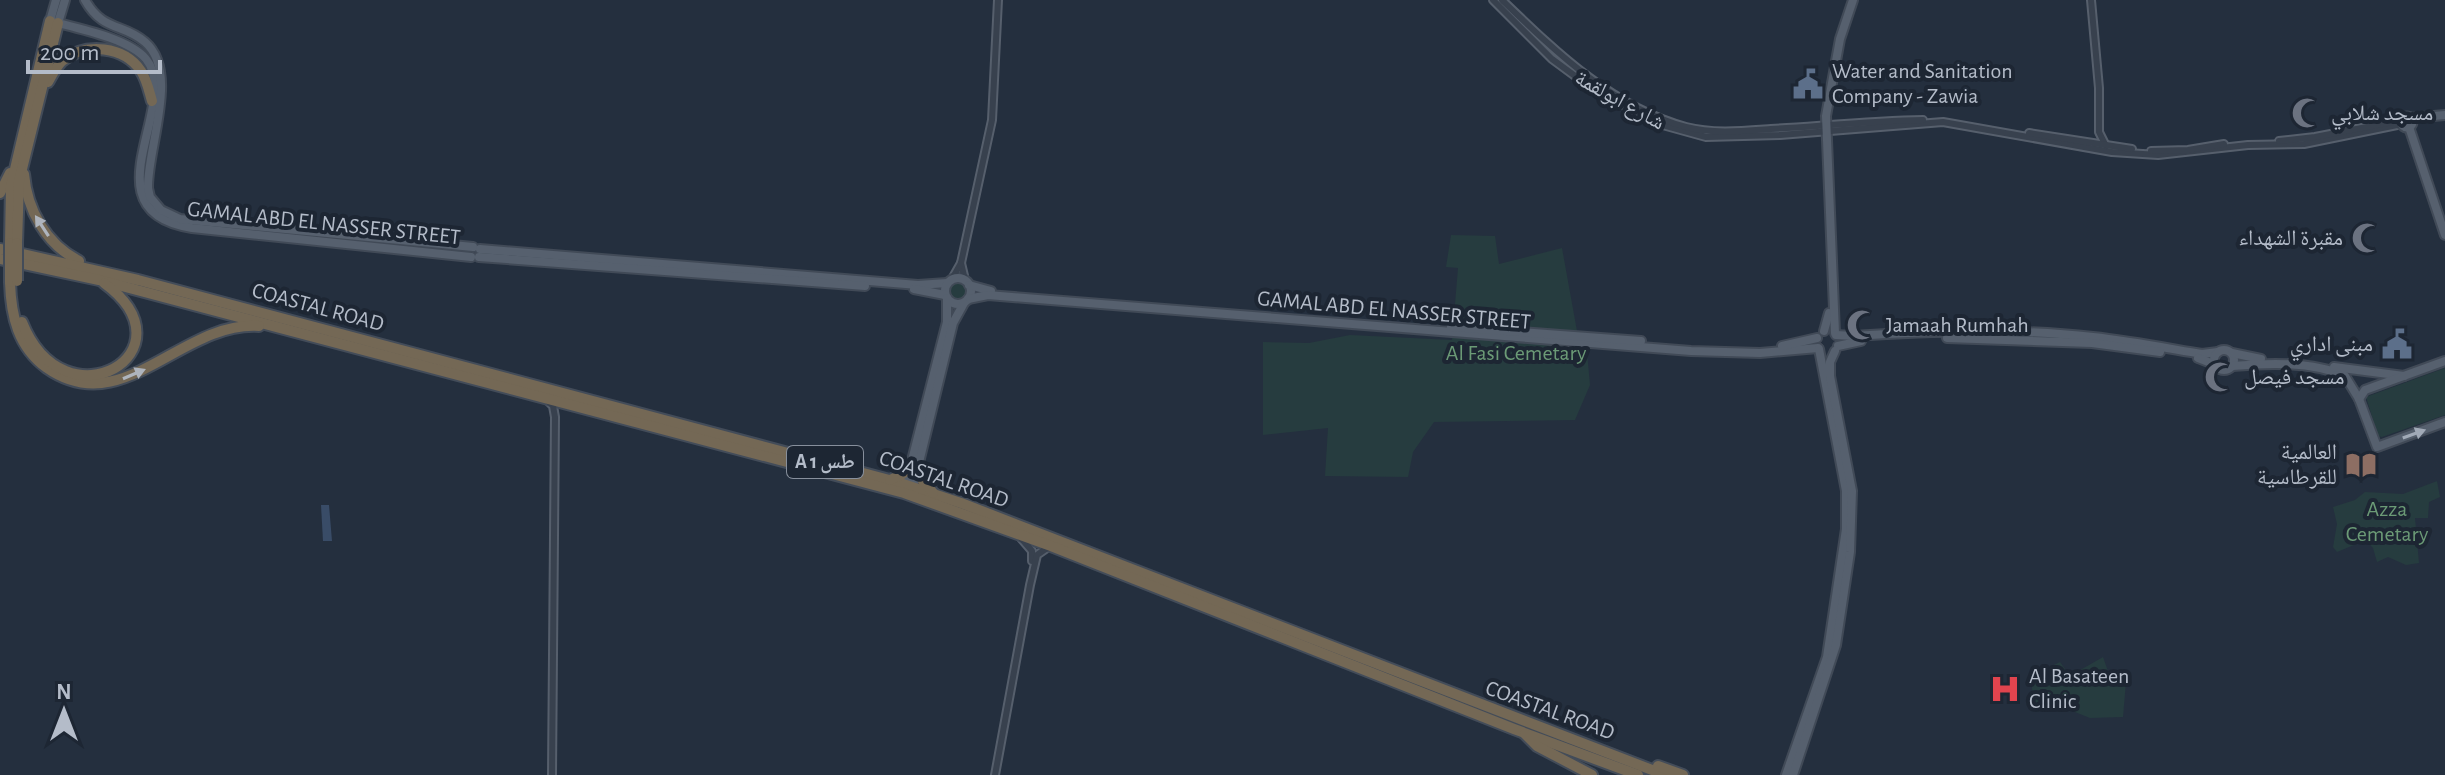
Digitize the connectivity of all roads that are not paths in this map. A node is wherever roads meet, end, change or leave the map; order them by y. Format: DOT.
graph roads {
  1 [pos="56,0"];
  2 [pos="65,0"];
  3 [pos="85,0"];
  4 [pos="998,0"];
  5 [pos="1493,0"];
  6 [pos="1502,0"];
  7 [pos="1850,0"];
  8 [pos="2091,0"];
  9 [pos="54,22"];
  10 [pos="41,94"];
  11 [pos="152,101"];
  12 [pos="2445,116"];
  13 [pos="2407,123"];
  14 [pos="1824,129"];
  15 [pos="2109,149"];
  16 [pos="20,160"];
  17 [pos="0,193"];
  18 [pos="2445,235"];
  19 [pos="9,245"];
  20 [pos="476,253"];
  21 [pos="0,259"];
  22 [pos="961,263"];
  23 [pos="97,274"];
  24 [pos="949,281"];
  25 [pos="13,282"];
  26 [pos="967,283"];
  27 [pos="946,297"];
  28 [pos="966,301"];
  29 [pos="277,327"];
  30 [pos="1836,334"];
  31 [pos="1819,342"];
  32 [pos="1836,348"];
  33 [pos="2218,352"];
  34 [pos="2232,353"];
  35 [pos="2445,361"];
  36 [pos="2216,365"];
  37 [pos="2232,366"];
  38 [pos="2404,376"];
  39 [pos="542,397"];
  40 [pos="2359,399"];
  41 [pos="574,405"];
  42 [pos="555,417"];
  43 [pos="2445,422"];
  44 [pos="915,467"];
  45 [pos="889,480"];
  46 [pos="909,490"];
  47 [pos="935,494"];
  48 [pos="1017,534"];
  49 [pos="1051,546"];
  50 [pos="1142,576"];
  51 [pos="1030,585"];
  52 [pos="1524,733"];
  53 [pos="1581,742"];
  54 [pos="1623,764"];
  55 [pos="552,775"];
  56 [pos="995,775"];
  57 [pos="1592,775"];
  58 [pos="1638,775"];
  59 [pos="1665,775"];
  60 [pos="1683,775"];
  61 [pos="1786,775"];
  62 [pos="1793,775"];
  1 -- 9 [label="main road"];
  2 -- 9 [label="main road"];
  3 -- 20 [label="main road, GAMAL ABD EL NASSER STREET"];
  4 -- 22 [label="street"];
  5 -- 14 [label="street, شارع ابولقمة"];
  6 -- 14 [label="street, شارع ابولقمة"];
  7 -- 14 [label="main road"];
  8 -- 15 [label="street"];
  9 -- 10 [label="highway"];
  9 -- 11 [label="main road, GAMAL ABD EL NASSER STREET"];
  9 -- 16 [label="highway"];
  10 -- 11 [label="highway"];
  10 -- 16 [label="highway"];
  11 -- 20 [label="main road, GAMAL ABD EL NASSER STREET"];
  12 -- 13 [label="main road"];
  13 -- 15 [label="street"];
  13 -- 18 [label="main road"];
  14 -- 15 [label="street"];
  14 -- 30 [label="main road"];
  14 -- 31 [label="main road"];
  16 -- 17 [label="highway"];
  16 -- 19 [label="highway"];
  23 -- 16 [label="highway, one-way"];
  19 -- 23 [label="highway, COASTAL ROAD / A 1 طس"];
  19 -- 25 [label="highway, bridge"];
  20 -- 24 [label="main road, GAMAL ABD EL NASSER STREET"];
  20 -- 27 [label="main road, GAMAL ABD EL NASSER STREET"];
  21 -- 23 [label="highway, COASTAL ROAD"];
  22 -- 24 [label="street"];
  22 -- 26 [label="street"];
  23 -- 25 [label="highway"];
  23 -- 29 [label="highway, COASTAL ROAD"];
  23 -- 45 [label="highway, COASTAL ROAD / A 1 طس"];
  24 -- 26 [label="main road, GAMAL ABD EL NASSER STREET"];
  24 -- 27 [label="main road"];
  25 -- 29 [label="highway, one-way"];
  26 -- 28 [label="main road"];
  26 -- 31 [label="main road, GAMAL ABD EL NASSER STREET"];
  27 -- 28 [label="main road, GAMAL ABD EL NASSER STREET"];
  27 -- 44 [label="main road"];
  28 -- 31 [label="main road, GAMAL ABD EL NASSER STREET"];
  28 -- 44 [label="main road"];
  29 -- 39 [label="highway, COASTAL ROAD"];
  30 -- 31 [label="main road"];
  30 -- 32 [label="main road"];
  30 -- 33 [label="main road"];
  31 -- 32 [label="main road"];
  31 -- 61 [label="main road"];
  32 -- 36 [label="main road"];
  32 -- 62 [label="main road"];
  33 -- 34 [label="main road"];
  33 -- 36 [label="main road"];
  34 -- 37 [label="main road"];
  34 -- 38 [label="main road"];
  35 -- 38 [label="main road"];
  36 -- 37 [label="main road"];
  37 -- 40 [label="main road"];
  38 -- 40 [label="main road"];
  39 -- 41 [label="highway, COASTAL ROAD"];
  39 -- 42 [label="street"];
  40 -- 43 [label="main road, one-way"];
  41 -- 42 [label="street"];
  41 -- 46 [label="highway, COASTAL ROAD"];
  42 -- 55 [label="street"];
  44 -- 45 [label="highway"];
  44 -- 46 [label="main road"];
  44 -- 47 [label="highway"];
  45 -- 46 [label="highway, COASTAL ROAD / A 1 طس"];
  46 -- 47 [label="highway, COASTAL ROAD / A 1 طس"];
  46 -- 48 [label="highway, COASTAL ROAD"];
  47 -- 50 [label="highway, COASTAL ROAD / A 1 طس"];
  48 -- 49 [label="highway, COASTAL ROAD"];
  48 -- 51 [label="street"];
  49 -- 50 [label="highway, COASTAL ROAD"];
  49 -- 51 [label="street"];
  50 -- 52 [label="highway, COASTAL ROAD"];
  50 -- 53 [label="highway, COASTAL ROAD / A 1 طس"];
  51 -- 56 [label="street"];
  52 -- 54 [label="highway, COASTAL ROAD"];
  52 -- 57 [label="highway"];
  53 -- 54 [label="highway, COASTAL ROAD / A 1 طس"];
  53 -- 60 [label="highway"];
  54 -- 58 [label="highway, COASTAL ROAD / A 1 طس"];
  54 -- 59 [label="highway, COASTAL ROAD / A 1 طس"];
}
